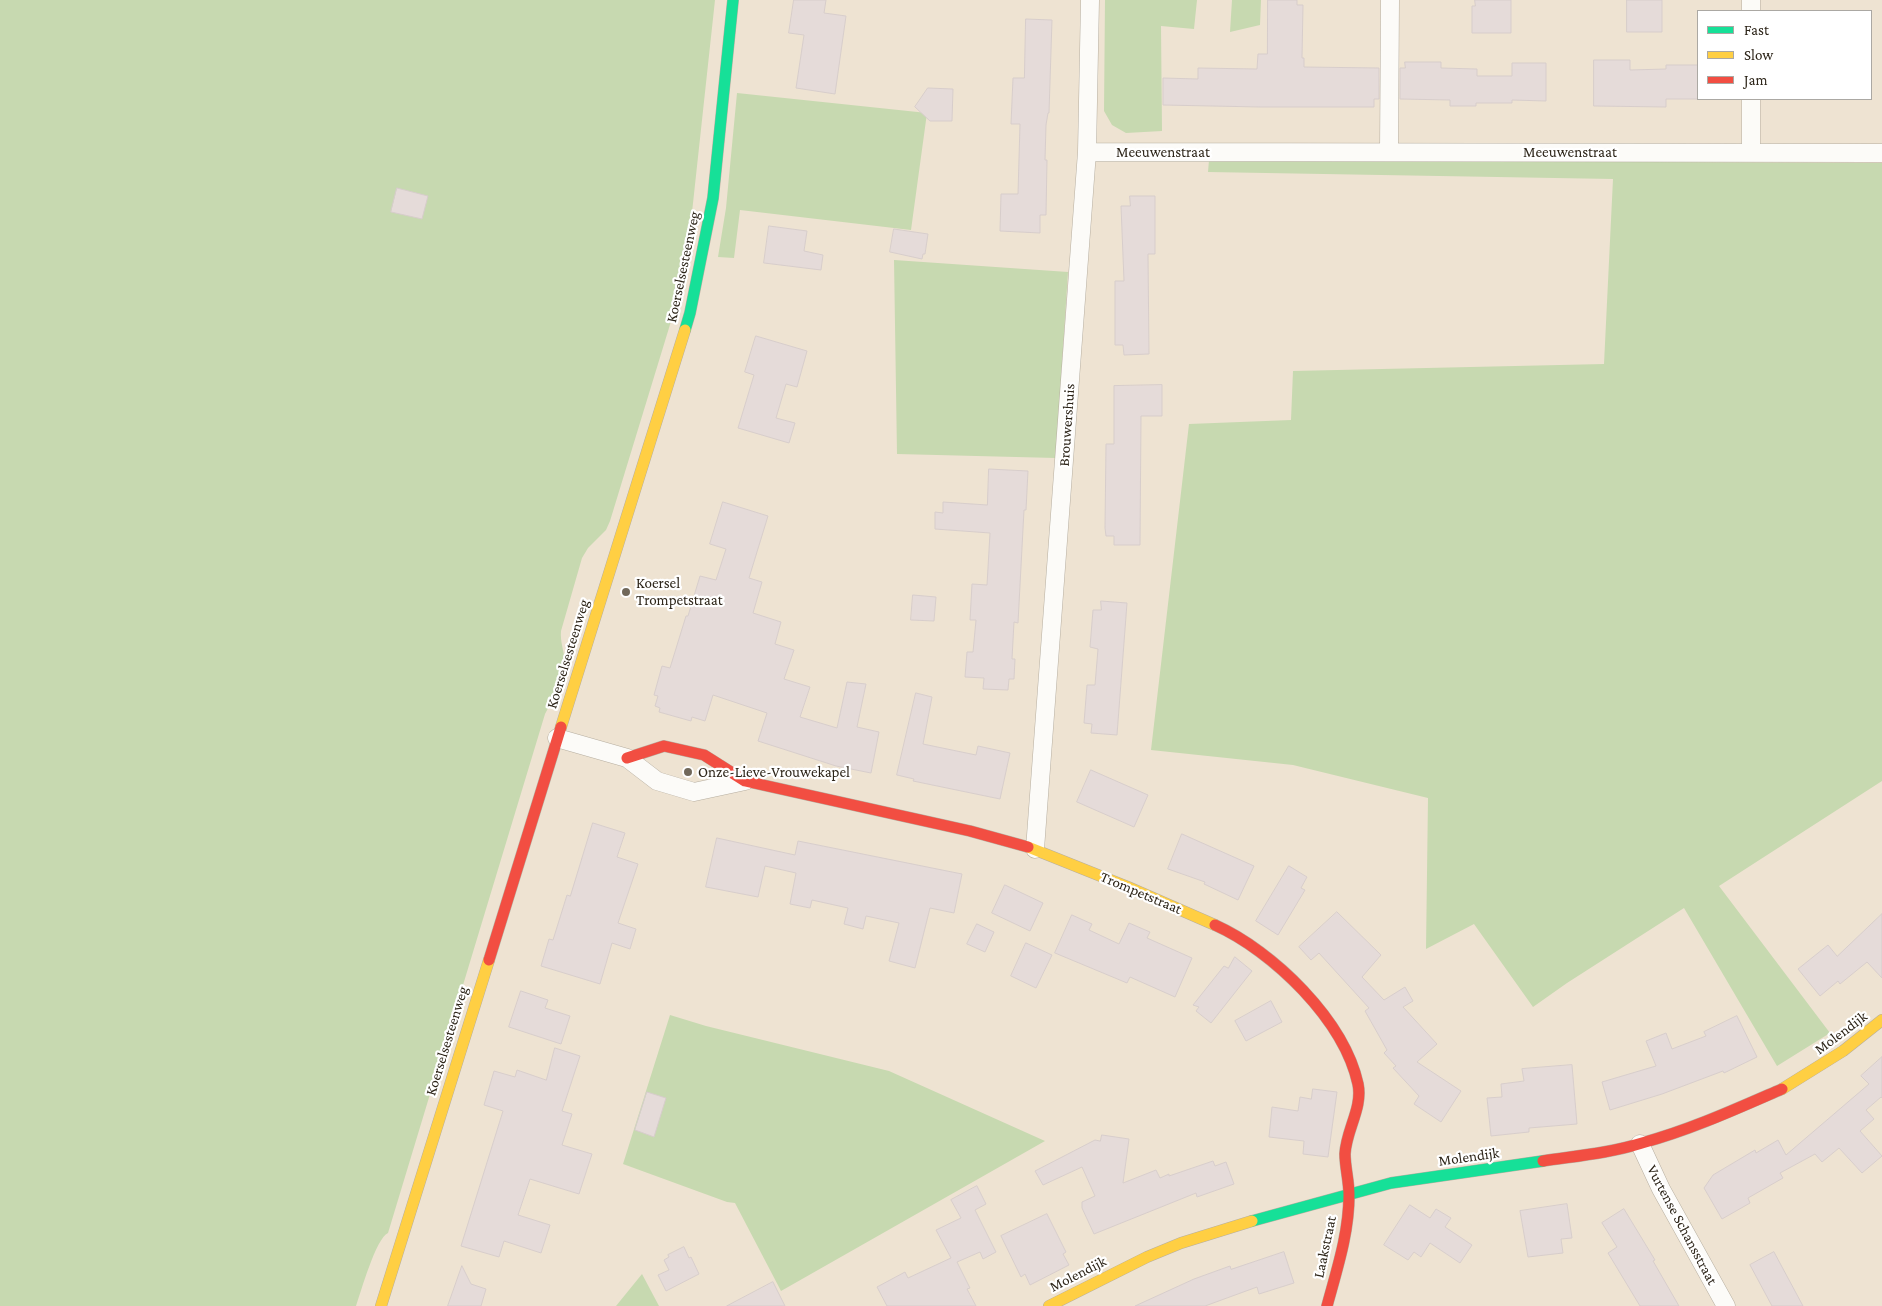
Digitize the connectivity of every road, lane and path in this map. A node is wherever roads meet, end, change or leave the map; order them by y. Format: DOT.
graph roads {
  1 [pos="733,0"];
  2 [pos="1090,0"];
  3 [pos="1390,0"];
  4 [pos="1751,100"];
  5 [pos="1087,152"];
  6 [pos="1389,152"];
  7 [pos="1751,152"];
  8 [pos="1882,153"];
  9 [pos="557,738"];
  10 [pos="627,758"];
  11 [pos="745,781"];
  12 [pos="1035,849"];
  13 [pos="1882,1020"];
  14 [pos="1640,1144"];
  15 [pos="1349,1194"];
  16 [pos="381,1306"];
  17 [pos="1049,1306"];
  18 [pos="1328,1306"];
  19 [pos="1726,1306"];
  1 -- 9 [label="street, Koerselsesteenweg"];
  2 -- 5 [label="street, Brouwershuis"];
  3 -- 6 [label="street"];
  4 -- 7 [label="street"];
  5 -- 6 [label="street, Meeuwenstraat"];
  5 -- 12 [label="street, Brouwershuis"];
  6 -- 7 [label="street, Meeuwenstraat"];
  7 -- 8 [label="street, Meeuwenstraat"];
  9 -- 10 [label="street, Trompetstraat"];
  9 -- 16 [label="street, Koerselsesteenweg"];
  10 -- 11 [label="street, Trompetstraat"];
  10 -- 11 [label="street, Trompetstraat"];
  11 -- 12 [label="street, Trompetstraat"];
  12 -- 15 [label="street, Trompetstraat"];
  13 -- 14 [label="street, Molendijk"];
  14 -- 15 [label="street, Molendijk"];
  14 -- 19 [label="street, Vurtense Schansstraat"];
  15 -- 17 [label="street, Molendijk"];
  15 -- 18 [label="street, Laakstraat"];
}
